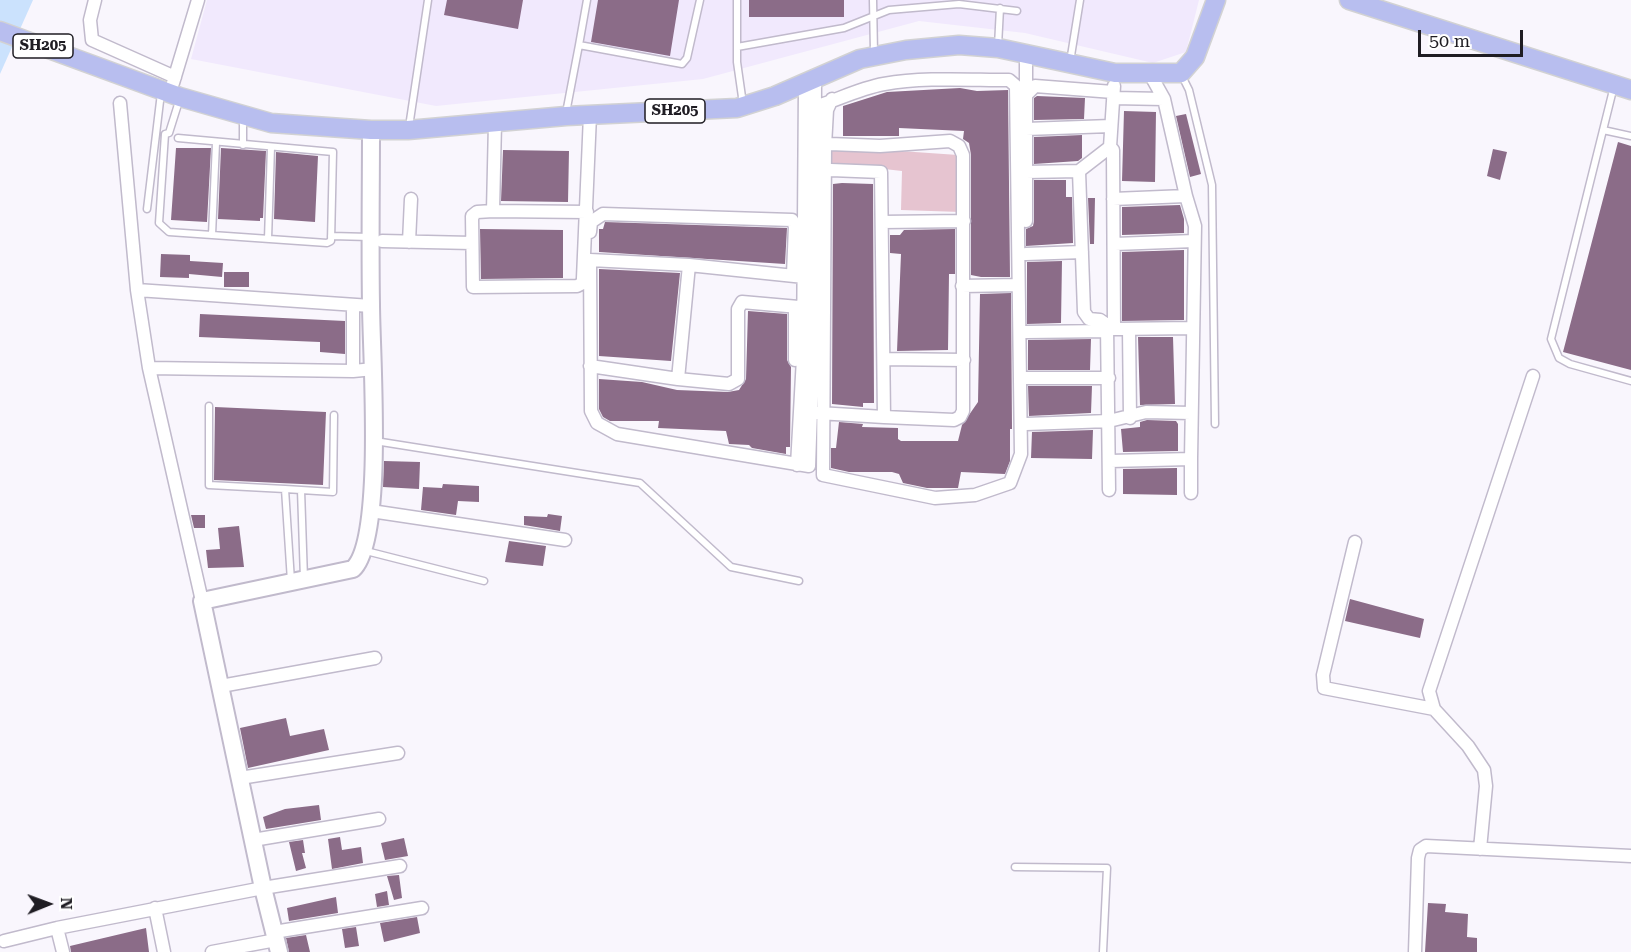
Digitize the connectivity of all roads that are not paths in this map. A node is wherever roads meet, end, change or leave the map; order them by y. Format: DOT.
graph roads {
  1 [pos="95,0"];
  2 [pos="198,0"];
  3 [pos="428,0"];
  4 [pos="587,0"];
  5 [pos="700,0"];
  6 [pos="737,0"];
  7 [pos="873,0"];
  8 [pos="1080,0"];
  9 [pos="1216,0"];
  10 [pos="1348,0"];
  11 [pos="1000,8"];
  12 [pos="1017,11"];
  13 [pos="873,15"];
  14 [pos="0,31"];
  15 [pos="579,45"];
  16 [pos="737,47"];
  17 [pos="998,48"];
  18 [pos="1026,54"];
  19 [pos="874,56"];
  20 [pos="1070,63"];
  21 [pos="1114,73"];
  22 [pos="1180,73"];
  23 [pos="1150,74"];
  24 [pos="810,82"];
  25 [pos="1623,88"];
  26 [pos="172,89"];
  27 [pos="1026,95"];
  28 [pos="1113,95"];
  29 [pos="832,99"];
  30 [pos="1164,99"];
  31 [pos="120,103"];
  32 [pos="744,106"];
  33 [pos="810,108"];
  34 [pos="243,115"];
  35 [pos="590,115"];
  36 [pos="566,116"];
  37 [pos="495,123"];
  38 [pos="1111,126"];
  39 [pos="1026,129"];
  40 [pos="371,130"];
  41 [pos="408,130"];
  42 [pos="1603,130"];
  43 [pos="1631,136"];
  44 [pos="178,138"];
  45 [pos="216,143"];
  46 [pos="815,144"];
  47 [pos="243,145"];
  48 [pos="270,147"];
  49 [pos="1110,147"];
  50 [pos="815,169"];
  51 [pos="1079,171"];
  52 [pos="1026,172"];
  53 [pos="1186,196"];
  54 [pos="411,199"];
  55 [pos="1113,199"];
  56 [pos="147,209"];
  57 [pos="494,211"];
  58 [pos="587,212"];
  59 [pos="964,221"];
  60 [pos="882,222"];
  61 [pos="212,235"];
  62 [pos="331,236"];
  63 [pos="268,239"];
  64 [pos="376,239"];
  65 [pos="1194,241"];
  66 [pos="409,242"];
  67 [pos="472,243"];
  68 [pos="1115,244"];
  69 [pos="1082,252"];
  70 [pos="1026,254"];
  71 [pos="590,260"];
  72 [pos="689,265"];
  73 [pos="804,274"];
  74 [pos="1018,285"];
  75 [pos="962,286"];
  76 [pos="137,290"];
  77 [pos="352,305"];
  78 [pos="371,306"];
  79 [pos="804,308"];
  80 [pos="1193,328"];
  81 [pos="1129,329"];
  82 [pos="1108,331"];
  83 [pos="1026,332"];
  84 [pos="884,359"];
  85 [pos="964,360"];
  86 [pos="590,366"];
  87 [pos="149,368"];
  88 [pos="374,369"];
  89 [pos="353,371"];
  90 [pos="1533,376"];
  91 [pos="1026,378"];
  92 [pos="1109,378"];
  93 [pos="678,379"];
  94 [pos="1631,381"];
  95 [pos="209,406"];
  96 [pos="813,413"];
  97 [pos="1191,413"];
  98 [pos="334,415"];
  99 [pos="885,417"];
  100 [pos="1130,418"];
  101 [pos="1109,421"];
  102 [pos="1026,424"];
  103 [pos="1215,424"];
  104 [pos="373,441"];
  105 [pos="1191,459"];
  106 [pos="1110,461"];
  107 [pos="1027,463"];
  108 [pos="793,465"];
  109 [pos="285,489"];
  110 [pos="301,490"];
  111 [pos="1109,490"];
  112 [pos="1191,493"];
  113 [pos="371,511"];
  114 [pos="565,540"];
  115 [pos="1355,542"];
  116 [pos="364,550"];
  117 [pos="297,581"];
  118 [pos="484,581"];
  119 [pos="798,581"];
  120 [pos="202,601"];
  121 [pos="375,658"];
  122 [pos="221,686"];
  123 [pos="1434,709"];
  124 [pos="398,753"];
  125 [pos="240,778"];
  126 [pos="379,819"];
  127 [pos="253,840"];
  128 [pos="1480,849"];
  129 [pos="1631,856"];
  130 [pos="400,866"];
  131 [pos="1015,867"];
  132 [pos="263,888"];
  133 [pos="155,908"];
  134 [pos="422,908"];
  135 [pos="57,928"];
  136 [pos="4,941"];
  137 [pos="276,941"];
  138 [pos="63,952"];
  139 [pos="164,952"];
  140 [pos="212,952"];
  141 [pos="1103,952"];
  142 [pos="1414,952"];
  1 -- 26 [label="street"];
  2 -- 26 [label="street"];
  3 -- 41 [label="lane"];
  4 -- 15 [label="lane"];
  5 -- 15 [label="lane"];
  6 -- 16 [label="lane"];
  7 -- 13 [label="lane"];
  8 -- 20 [label="lane"];
  9 -- 22 [label="main road"];
  10 -- 25 [label="main road"];
  11 -- 12 [label="lane"];
  11 -- 13 [label="lane"];
  11 -- 17 [label="lane"];
  13 -- 16 [label="lane"];
  13 -- 19 [label="lane"];
  14 -- 26 [label="main road, SH205"];
  15 -- 36 [label="lane"];
  16 -- 32 [label="lane"];
  17 -- 18 [label="main road, SH205"];
  17 -- 19 [label="main road, SH205"];
  18 -- 20 [label="main road, SH205"];
  18 -- 27 [label="street"];
  19 -- 24 [label="main road, SH205"];
  20 -- 21 [label="main road, SH205"];
  21 -- 23 [label="main road, SH205"];
  21 -- 28 [label="street"];
  22 -- 23 [label="main road, SH205"];
  22 -- 103 [label="lane"];
  23 -- 30 [label="street"];
  24 -- 32 [label="main road, SH205"];
  24 -- 33 [label="street"];
  25 -- 42 [label="lane"];
  26 -- 34 [label="main road, SH205"];
  26 -- 56 [label="lane"];
  26 -- 61 [label="lane"];
  27 -- 28 [label="street"];
  27 -- 39 [label="street"];
  28 -- 30 [label="street"];
  28 -- 38 [label="street"];
  29 -- 33 [label="street"];
  29 -- 46 [label="street"];
  29 -- 74 [label="street"];
  30 -- 53 [label="street"];
  31 -- 76 [label="street"];
  32 -- 35 [label="main road, SH205"];
  33 -- 46 [label="street"];
  34 -- 40 [label="main road, SH205"];
  34 -- 47 [label="lane"];
  35 -- 36 [label="main road, SH205"];
  35 -- 58 [label="street"];
  36 -- 37 [label="main road, SH205"];
  37 -- 41 [label="main road, SH205"];
  37 -- 57 [label="street"];
  38 -- 39 [label="street"];
  38 -- 49 [label="street"];
  39 -- 52 [label="street"];
  40 -- 41 [label="main road, SH205"];
  40 -- 64 [label="street"];
  42 -- 43 [label="lane"];
  42 -- 94 [label="lane"];
  44 -- 45 [label="lane"];
  45 -- 47 [label="lane"];
  45 -- 61 [label="lane"];
  46 -- 50 [label="street"];
  46 -- 50 [label="street"];
  46 -- 59 [label="street"];
  47 -- 48 [label="lane"];
  48 -- 62 [label="lane"];
  48 -- 63 [label="lane"];
  49 -- 51 [label="street"];
  49 -- 55 [label="street"];
  50 -- 60 [label="street"];
  50 -- 73 [label="street"];
  50 -- 96 [label="street"];
  51 -- 52 [label="street"];
  51 -- 69 [label="street"];
  52 -- 70 [label="street"];
  53 -- 55 [label="street"];
  53 -- 65 [label="street"];
  54 -- 66 [label="street"];
  55 -- 68 [label="street"];
  57 -- 58 [label="street"];
  57 -- 67 [label="street"];
  58 -- 67 [label="street"];
  59 -- 60 [label="street"];
  59 -- 75 [label="street"];
  60 -- 84 [label="street"];
  61 -- 63 [label="lane"];
  62 -- 63 [label="lane"];
  62 -- 64 [label="lane"];
  64 -- 66 [label="street"];
  64 -- 78 [label="street"];
  65 -- 68 [label="street"];
  65 -- 80 [label="street"];
  66 -- 67 [label="street"];
  68 -- 81 [label="street"];
  69 -- 70 [label="street"];
  69 -- 82 [label="street"];
  70 -- 83 [label="street"];
  71 -- 72 [label="street"];
  71 -- 73 [label="street"];
  71 -- 86 [label="street"];
  72 -- 73 [label="street"];
  72 -- 93 [label="street"];
  73 -- 79 [label="street"];
  74 -- 75 [label="street"];
  74 -- 96 [label="street"];
  75 -- 85 [label="street"];
  76 -- 77 [label="street"];
  76 -- 87 [label="street"];
  77 -- 78 [label="street"];
  77 -- 89 [label="street"];
  78 -- 88 [label="street"];
  79 -- 93 [label="street"];
  79 -- 96 [label="street"];
  79 -- 108 [label="street"];
  80 -- 81 [label="street"];
  80 -- 97 [label="street"];
  81 -- 100 [label="street"];
  82 -- 83 [label="street"];
  82 -- 92 [label="street"];
  83 -- 91 [label="street"];
  84 -- 85 [label="street"];
  84 -- 99 [label="street"];
  85 -- 99 [label="street"];
  86 -- 93 [label="street"];
  86 -- 108 [label="street"];
  87 -- 89 [label="street"];
  87 -- 120 [label="street"];
  88 -- 89 [label="street"];
  88 -- 104 [label="street"];
  90 -- 123 [label="street"];
  91 -- 92 [label="street"];
  91 -- 102 [label="street"];
  92 -- 101 [label="street"];
  95 -- 109 [label="lane"];
  96 -- 99 [label="street"];
  96 -- 108 [label="street"];
  97 -- 100 [label="street"];
  97 -- 105 [label="street"];
  98 -- 110 [label="lane"];
  100 -- 101 [label="street"];
  101 -- 102 [label="street"];
  101 -- 106 [label="street"];
  102 -- 107 [label="street"];
  104 -- 113 [label="street"];
  104 -- 119 [label="lane"];
  105 -- 106 [label="street"];
  105 -- 112 [label="street"];
  106 -- 111 [label="street"];
  109 -- 110 [label="lane"];
  109 -- 117 [label="lane"];
  110 -- 117 [label="lane"];
  113 -- 114 [label="street"];
  113 -- 116 [label="street"];
  115 -- 123 [label="street"];
  116 -- 117 [label="street"];
  116 -- 118 [label="lane"];
  117 -- 120 [label="street"];
  120 -- 122 [label="street"];
  121 -- 122 [label="street"];
  122 -- 125 [label="street"];
  123 -- 128 [label="street"];
  124 -- 125 [label="street"];
  125 -- 127 [label="street"];
  126 -- 127 [label="street"];
  127 -- 132 [label="street"];
  128 -- 129 [label="street"];
  128 -- 142 [label="street"];
  130 -- 132 [label="street"];
  131 -- 141 [label="lane"];
  132 -- 133 [label="street"];
  132 -- 137 [label="street"];
  133 -- 135 [label="street"];
  133 -- 139 [label="street"];
  134 -- 137 [label="street"];
  135 -- 136 [label="street"];
  135 -- 138 [label="street"];
  137 -- 140 [label="street"];
}
